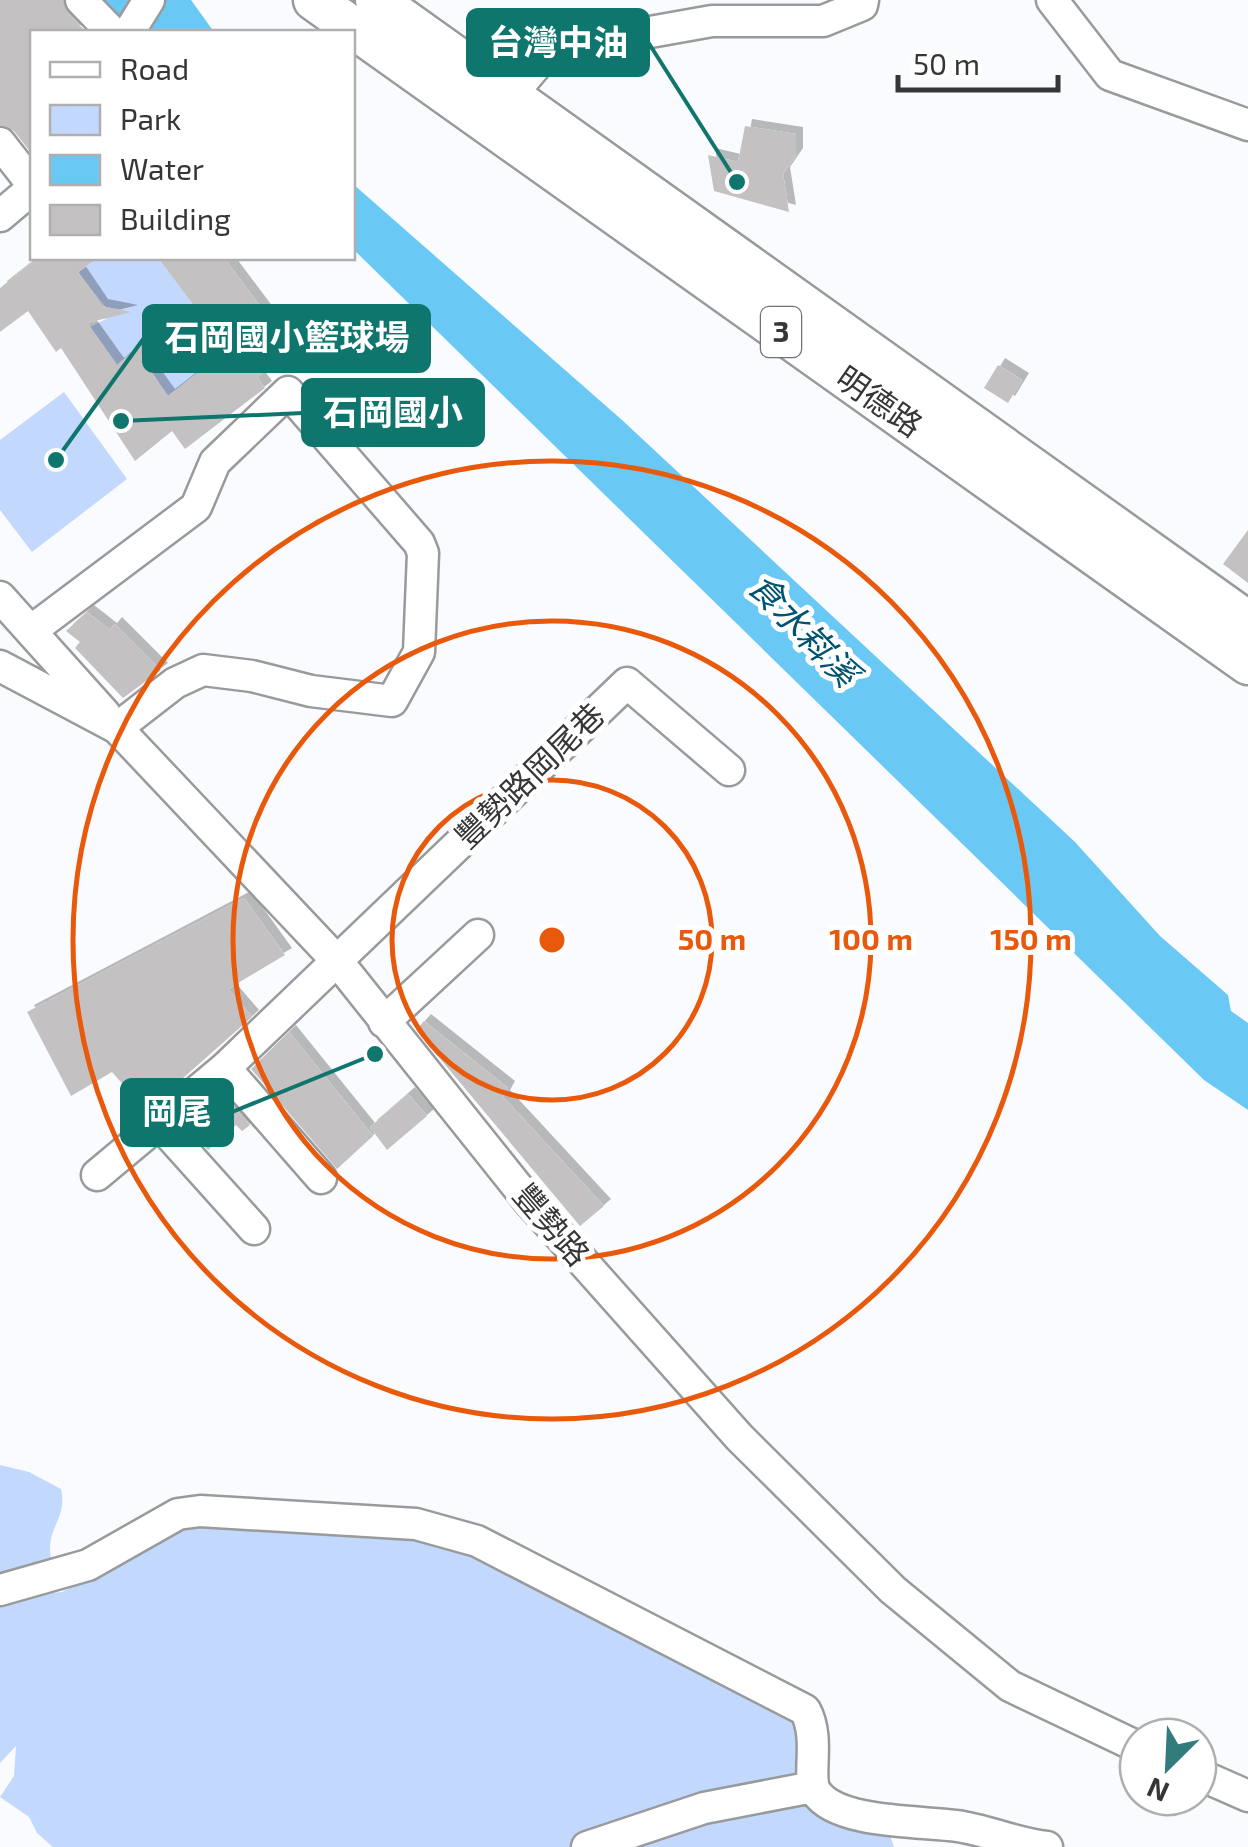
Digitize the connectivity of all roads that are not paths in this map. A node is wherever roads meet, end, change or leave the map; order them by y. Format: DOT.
graph roads {
  1 [pos="81,0"];
  2 [pos="149,0"];
  3 [pos="314,0"];
  4 [pos="376,0"];
  5 [pos="863,0"];
  6 [pos="1052,0"];
  7 [pos="655,14"];
  8 [pos="110,30"];
  9 [pos="130,30"];
  10 [pos="512,94"];
  11 [pos="1248,126"];
  12 [pos="0,142"];
  13 [pos="16,198"];
  14 [pos="796,322"];
  15 [pos="0,596"];
  16 [pos="1248,622"];
  17 [pos="32,630"];
  18 [pos="1248,664"];
  19 [pos="0,666"];
  20 [pos="117,728"];
  21 [pos="729,770"];
  22 [pos="478,935"];
  23 [pos="338,962"];
  24 [pos="384,1022"];
  25 [pos="225,1068"];
  26 [pos="157,1122"];
  27 [pos="97,1175"];
  28 [pos="320,1178"];
  29 [pos="254,1229"];
  30 [pos="0,1590"];
  31 [pos="1118,1737"];
  32 [pos="1218,1783"];
  33 [pos="813,1788"];
  34 [pos="1248,1796"];
  35 [pos="587,1847"];
  36 [pos="1047,1847"];
  1 -- 8 [label="street"];
  2 -- 9 [label="street"];
  3 -- 14 [label="main road, 明德路 / 3"];
  4 -- 10 [label="main road, 明德路 / 3"];
  5 -- 7 [label="street"];
  6 -- 11 [label="street"];
  7 -- 10 [label="street"];
  10 -- 14 [label="main road, 明德路 / 3"];
  12 -- 13 [label="street"];
  14 -- 16 [label="main road, 明德路 / 3"];
  14 -- 18 [label="main road, 明德路 / 3"];
  15 -- 17 [label="street"];
  17 -- 20 [label="street"];
  17 -- 20 [label="street"];
  19 -- 20 [label="street, 豐勢路"];
  20 -- 23 [label="street, 豐勢路"];
  21 -- 23 [label="street, 豐勢路岡尾巷"];
  22 -- 24 [label="street"];
  23 -- 24 [label="street, 豐勢路"];
  23 -- 25 [label="street"];
  24 -- 31 [label="street, 豐勢路"];
  25 -- 26 [label="street"];
  25 -- 28 [label="street"];
  26 -- 27 [label="street"];
  26 -- 29 [label="street"];
  30 -- 33 [label="street"];
  32 -- 34 [label="street"];
  33 -- 35 [label="street"];
  33 -- 36 [label="street"];
}
